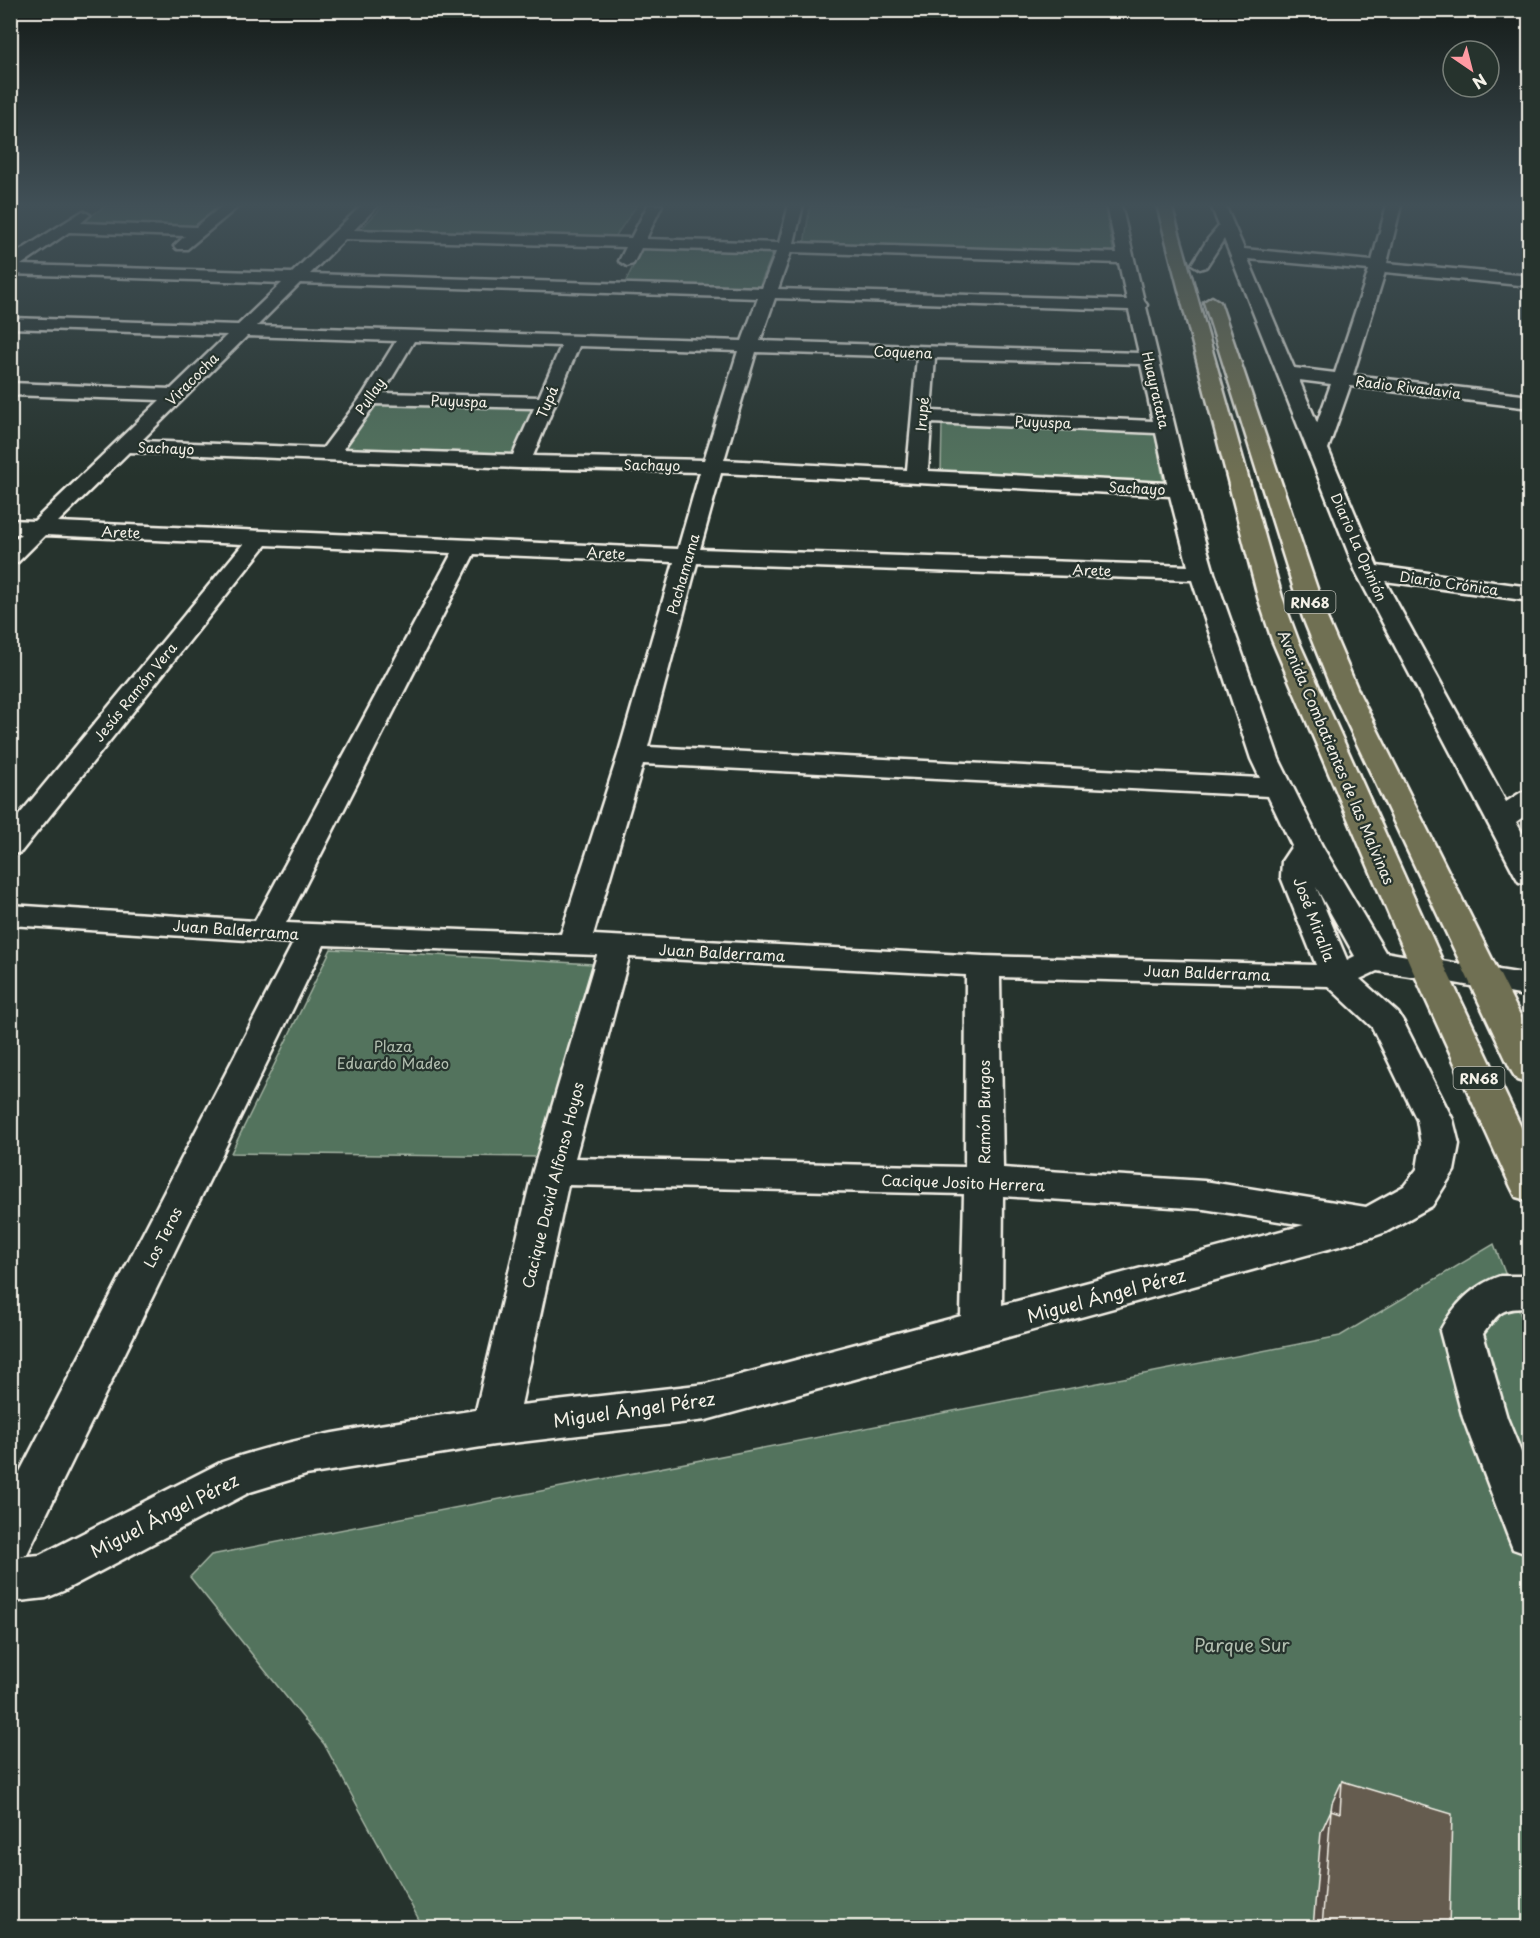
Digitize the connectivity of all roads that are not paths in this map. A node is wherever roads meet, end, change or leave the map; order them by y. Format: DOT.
graph roads {
  1 [pos="278,295"];
  2 [pos="768,295"];
  3 [pos="844,295"];
  4 [pos="1136,295"];
  5 [pos="1188,295"];
  6 [pos="1210,295"];
  7 [pos="1255,295"];
  8 [pos="1370,295"];
  9 [pos="1139,305"];
  10 [pos="10,323"];
  11 [pos="241,330"];
  12 [pos="408,336"];
  13 [pos="572,342"];
  14 [pos="749,346"];
  15 [pos="926,352"];
  16 [pos="1148,359"];
  17 [pos="1286,373"];
  18 [pos="1343,379"];
  19 [pos="10,388"];
  20 [pos="176,396"];
  21 [pos="370,398"];
  22 [pos="1530,402"];
  23 [pos="547,403"];
  24 [pos="922,417"];
  25 [pos="1164,427"];
  26 [pos="124,446"];
  27 [pos="1317,450"];
  28 [pos="329,454"];
  29 [pos="520,462"];
  30 [pos="712,466"];
  31 [pos="917,476"];
  32 [pos="1179,490"];
  33 [pos="10,527"];
  34 [pos="40,528"];
  35 [pos="260,538"];
  36 [pos="466,547"];
  37 [pos="689,556"];
  38 [pos="10,557"];
  39 [pos="1368,572"];
  40 [pos="1202,573"];
  41 [pos="1530,594"];
  42 [pos="632,755"];
  43 [pos="1281,788"];
  44 [pos="1530,798"];
  45 [pos="1499,820"];
  46 [pos="10,846"];
  47 [pos="1307,846"];
  48 [pos="1530,875"];
  49 [pos="10,915"];
  50 [pos="266,931"];
  51 [pos="313,935"];
  52 [pos="574,944"];
  53 [pos="616,946"];
  54 [pos="1374,960"];
  55 [pos="983,966"];
  56 [pos="1429,969"];
  57 [pos="1337,976"];
  58 [pos="1485,979"];
  59 [pos="1530,986"];
  60 [pos="1530,1072"];
  61 [pos="552,1171"];
  62 [pos="984,1181"];
  63 [pos="1530,1187"];
  64 [pos="1372,1222"];
  65 [pos="1530,1292"];
  66 [pos="981,1329"];
  67 [pos="494,1426"];
  68 [pos="1530,1534"];
  69 [pos="10,1539"];
  70 [pos="10,1580"];
  1 -- 11 [label="street, Viracocha"];
  2 -- 14 [label="street, Pachamama"];
  3 -- 9 [label="street"];
  4 -- 9 [label="street, Huayratata"];
  5 -- 56 [label="main road, Avenida Combatientes de las Malvinas / RN68"];
  6 -- 58 [label="main road, RN68"];
  7 -- 17 [label="street, Diario La Opinión"];
  8 -- 18 [label="street"];
  9 -- 16 [label="street, Huayratata"];
  10 -- 11 [label="street, Coquena"];
  11 -- 12 [label="street, Coquena"];
  11 -- 20 [label="street, Viracocha"];
  12 -- 13 [label="street, Coquena"];
  12 -- 21 [label="street, Pullay"];
  13 -- 14 [label="street, Coquena"];
  13 -- 23 [label="street, Tupá"];
  14 -- 15 [label="street, Coquena"];
  14 -- 30 [label="street, Pachamama"];
  15 -- 16 [label="street, Coquena"];
  15 -- 24 [label="street, Irupé"];
  16 -- 25 [label="street, Huayratata"];
  17 -- 18 [label="street, Radio Rivadavia"];
  17 -- 27 [label="street, Diario La Opinión"];
  18 -- 22 [label="street, Radio Rivadavia"];
  18 -- 27 [label="street"];
  19 -- 20 [label="street"];
  20 -- 26 [label="street, Viracocha"];
  21 -- 23 [label="street, Puyuspa"];
  21 -- 28 [label="street, Pullay"];
  23 -- 29 [label="street, Tupá"];
  24 -- 25 [label="street, Puyuspa"];
  24 -- 31 [label="street, Irupé"];
  25 -- 32 [label="street, Huayratata"];
  26 -- 28 [label="street, Sachayo"];
  26 -- 34 [label="street, Viracocha"];
  27 -- 39 [label="street, Diario La Opinión"];
  28 -- 29 [label="street, Sachayo"];
  29 -- 30 [label="street, Sachayo"];
  30 -- 31 [label="street, Sachayo"];
  30 -- 37 [label="street, Pachamama"];
  31 -- 32 [label="street, Sachayo"];
  32 -- 40 [label="street, Huayratata"];
  33 -- 34 [label="street, Arete"];
  34 -- 35 [label="street, Arete"];
  34 -- 38 [label="street, Viracocha"];
  35 -- 36 [label="street, Arete"];
  35 -- 46 [label="street, Jesús Ramón Vera"];
  36 -- 37 [label="street, Arete"];
  36 -- 50 [label="street"];
  37 -- 40 [label="street, Arete"];
  37 -- 42 [label="street, Pachamama"];
  39 -- 41 [label="street, Diario Crónica"];
  39 -- 45 [label="street, Diario La Opinión"];
  40 -- 43 [label="street"];
  42 -- 43 [label="street"];
  42 -- 52 [label="street, Pachamama"];
  43 -- 47 [label="street"];
  44 -- 45 [label="street"];
  45 -- 48 [label="street, Diario La Opinión"];
  47 -- 54 [label="street"];
  47 -- 57 [label="street, José Miralla"];
  49 -- 50 [label="street, Juan Balderrama"];
  50 -- 51 [label="street, Juan Balderrama"];
  51 -- 52 [label="street, Juan Balderrama"];
  51 -- 69 [label="street, Los Teros"];
  52 -- 53 [label="street, Juan Balderrama"];
  53 -- 55 [label="street, Juan Balderrama"];
  53 -- 61 [label="street, Cacique David Alfonso Hoyos"];
  54 -- 56 [label="street"];
  54 -- 57 [label="street, Juan Balderrama"];
  55 -- 57 [label="street, Juan Balderrama"];
  55 -- 62 [label="street, Ramón Burgos"];
  56 -- 58 [label="street"];
  56 -- 63 [label="main road, Avenida Combatientes de las Malvinas / RN68"];
  57 -- 64 [label="street, José Miralla"];
  58 -- 59 [label="street"];
  58 -- 60 [label="main road, RN68"];
  61 -- 62 [label="street, Cacique Josito Herrera"];
  61 -- 67 [label="street, Cacique David Alfonso Hoyos"];
  62 -- 64 [label="street, Cacique Josito Herrera"];
  62 -- 66 [label="street, Ramón Burgos"];
  64 -- 66 [label="street, Miguel Ángel Pérez"];
  65 -- 68 [label="street"];
  66 -- 67 [label="street, Miguel Ángel Pérez"];
  67 -- 70 [label="street, Miguel Ángel Pérez"];
}
